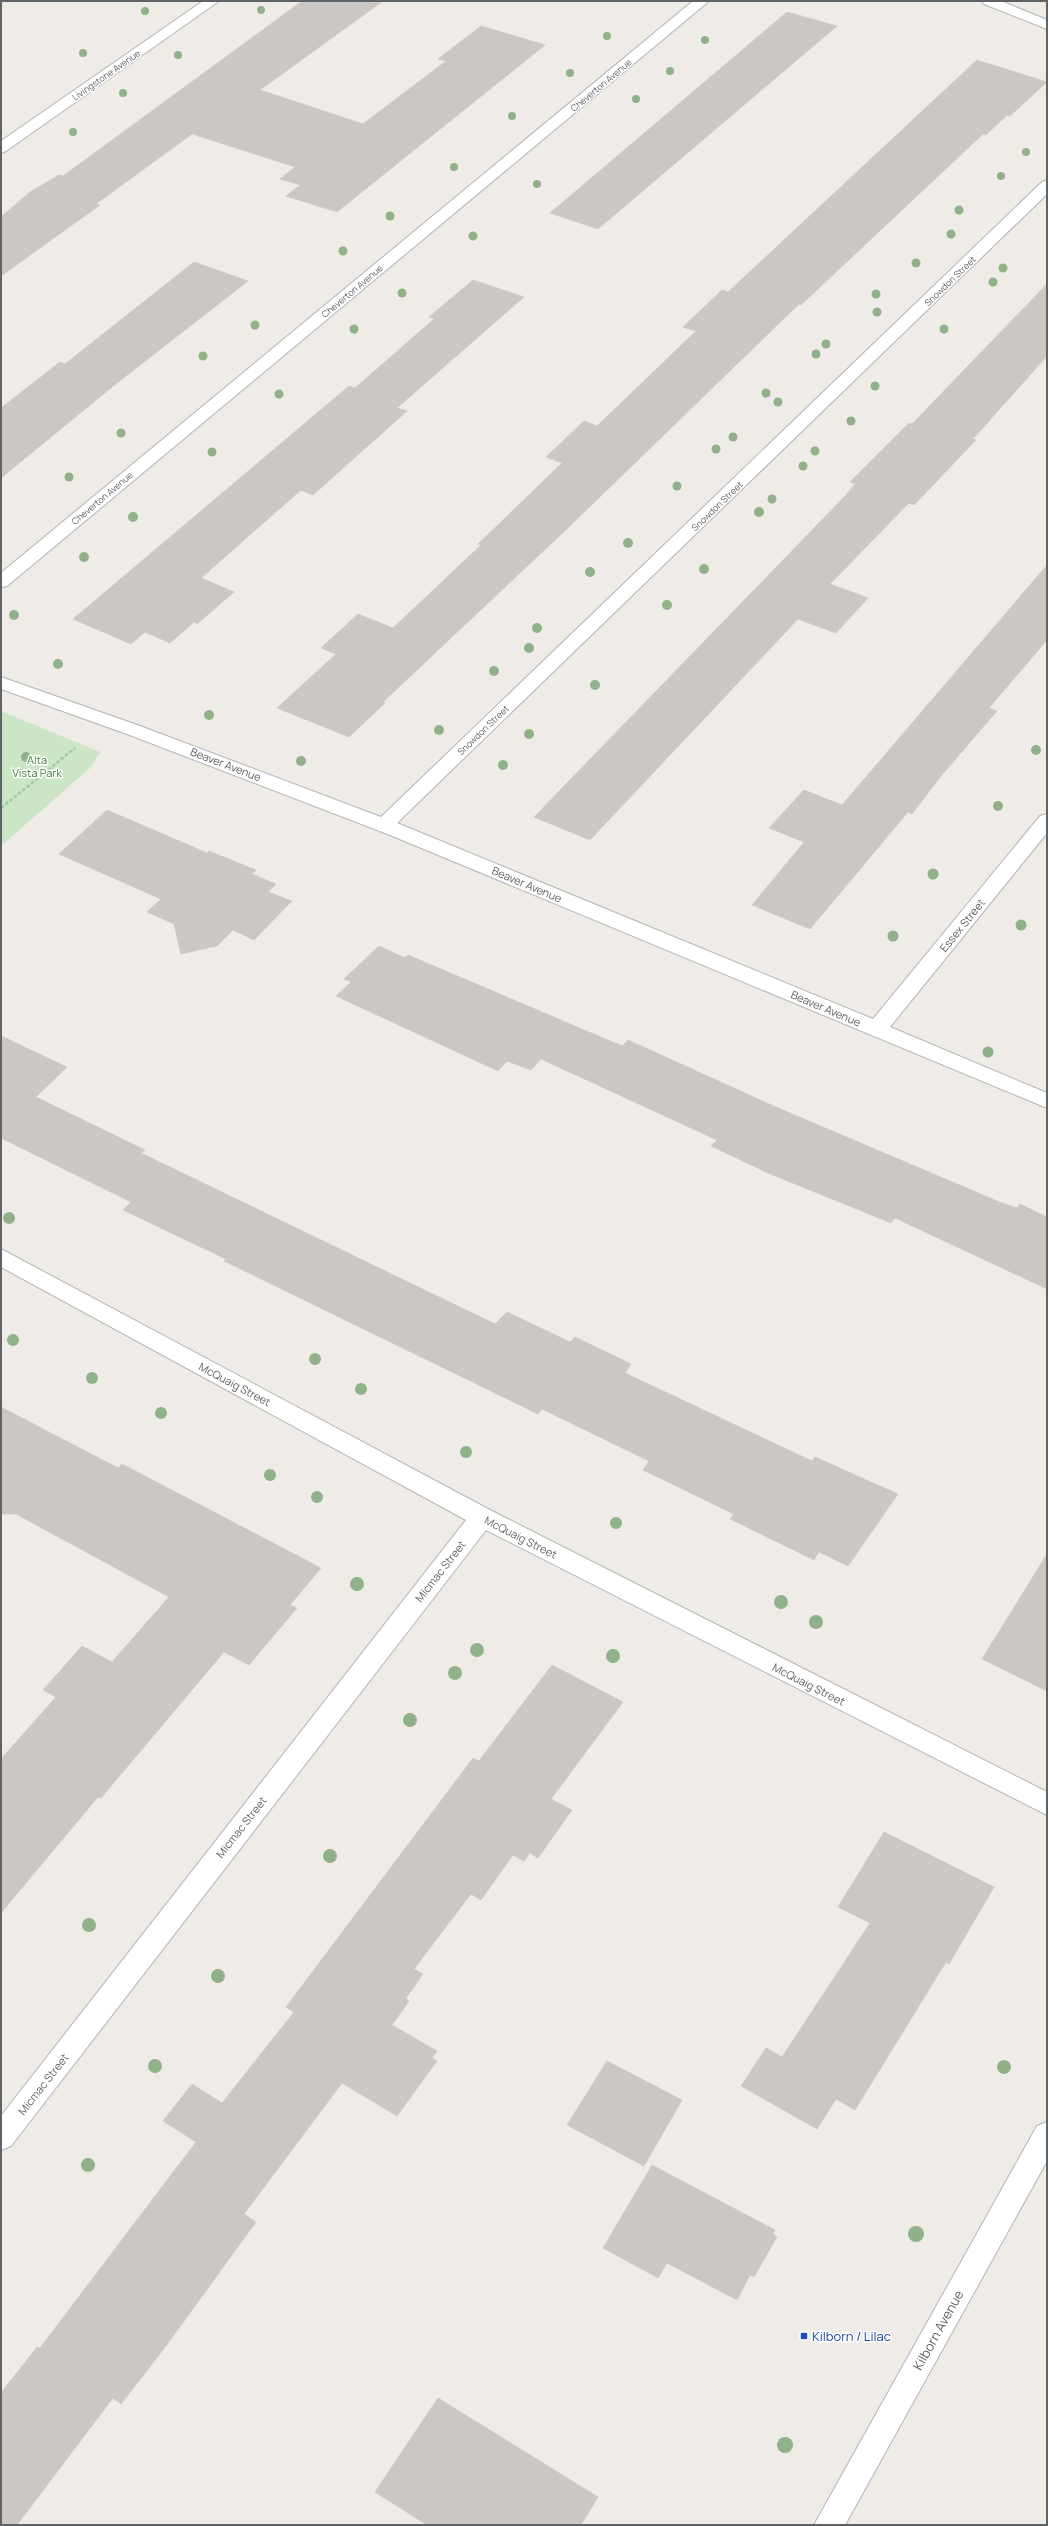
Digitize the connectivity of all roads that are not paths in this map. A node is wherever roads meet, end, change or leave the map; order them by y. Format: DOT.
graph roads {
  1 [pos="212,1"];
  2 [pos="702,1"];
  3 [pos="989,1"];
  4 [pos="1047,25"];
  5 [pos="1,148"];
  6 [pos="1047,186"];
  7 [pos="1,582"];
  8 [pos="1,683"];
  9 [pos="1047,820"];
  10 [pos="385,824"];
  11 [pos="877,1029"];
  12 [pos="1047,1101"];
  13 [pos="1,1257"];
  14 [pos="482,1518"];
  15 [pos="1047,1804"];
  16 [pos="1047,2135"];
  17 [pos="1,2138"];
  18 [pos="829,2525"];
  1 -- 5 [label="street, Livingstone Avenue"];
  2 -- 7 [label="street, Cheverton Avenue"];
  3 -- 4 [label="street"];
  6 -- 10 [label="street, Snowdon Street"];
  8 -- 10 [label="street, Beaver Avenue"];
  9 -- 11 [label="street, Essex Street"];
  10 -- 11 [label="street, Beaver Avenue"];
  11 -- 12 [label="street, Beaver Avenue"];
  13 -- 14 [label="street, McQuaig Street"];
  14 -- 15 [label="street, McQuaig Street"];
  14 -- 17 [label="street, Micmac Street"];
  16 -- 18 [label="street, Kilborn Avenue"];
}
